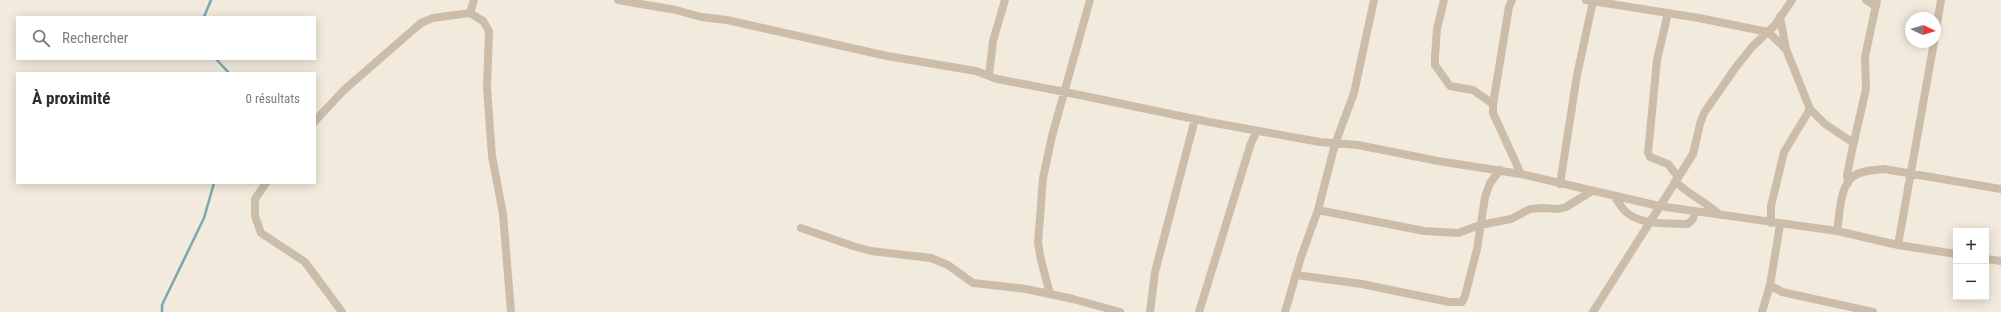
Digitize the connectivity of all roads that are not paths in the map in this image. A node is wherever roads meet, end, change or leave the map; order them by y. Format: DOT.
graph roads {
  1 [pos="474,0"];
  2 [pos="618,0"];
  3 [pos="1005,0"];
  4 [pos="1090,0"];
  5 [pos="1374,0"];
  6 [pos="1444,0"];
  7 [pos="1512,0"];
  8 [pos="1792,0"];
  9 [pos="1866,0"];
  10 [pos="1941,0"];
  11 [pos="1590,1"];
  12 [pos="1876,3"];
  13 [pos="1939,12"];
  14 [pos="470,13"];
  15 [pos="1668,13"];
  16 [pos="1780,17"];
  17 [pos="1768,32"];
  18 [pos="1933,48"];
  19 [pos="1786,49"];
  20 [pos="988,76"];
  21 [pos="1065,92"];
  22 [pos="1492,104"];
  23 [pos="1810,110"];
  24 [pos="1195,119"];
  25 [pos="316,120"];
  26 [pos="1257,131"];
  27 [pos="1336,144"];
  28 [pos="1853,146"];
  29 [pos="1849,163"];
  30 [pos="1500,170"];
  31 [pos="1521,174"];
  32 [pos="1859,174"];
  33 [pos="1911,174"];
  34 [pos="1677,179"];
  35 [pos="1848,183"];
  36 [pos="265,184"];
  37 [pos="1560,184"];
  38 [pos="2001,189"];
  39 [pos="1592,191"];
  40 [pos="1614,196"];
  41 [pos="1659,206"];
  42 [pos="1318,210"];
  43 [pos="1695,211"];
  44 [pos="1720,215"];
  45 [pos="1648,222"];
  46 [pos="1771,223"];
  47 [pos="1780,224"];
  48 [pos="1480,225"];
  49 [pos="801,228"];
  50 [pos="1837,231"];
  51 [pos="1898,245"];
  52 [pos="1953,254"];
  53 [pos="1989,259"];
  54 [pos="2001,261"];
  55 [pos="1296,275"];
  56 [pos="1770,285"];
  57 [pos="1050,294"];
  58 [pos="342,312"];
  59 [pos="512,312"];
  60 [pos="1120,312"];
  61 [pos="1150,312"];
  62 [pos="1199,312"];
  63 [pos="1285,312"];
  64 [pos="1593,312"];
  65 [pos="1762,312"];
  66 [pos="1873,312"];
  1 -- 14 [label="street"];
  2 -- 20 [label="street"];
  3 -- 20 [label="street"];
  4 -- 21 [label="street"];
  5 -- 27 [label="street"];
  6 -- 22 [label="street"];
  7 -- 22 [label="street"];
  8 -- 16 [label="street"];
  9 -- 12 [label="street"];
  10 -- 13 [label="street"];
  11 -- 15 [label="street"];
  11 -- 37 [label="street"];
  12 -- 28 [label="street"];
  14 -- 25 [label="street"];
  14 -- 59 [label="street"];
  15 -- 17 [label="street"];
  15 -- 34 [label="street"];
  16 -- 17 [label="street"];
  16 -- 19 [label="street"];
  17 -- 19 [label="street"];
  17 -- 34 [label="street"];
  18 -- 33 [label="street"];
  19 -- 23 [label="street"];
  20 -- 21 [label="street"];
  21 -- 24 [label="street"];
  21 -- 57 [label="street"];
  22 -- 31 [label="street"];
  23 -- 28 [label="street"];
  23 -- 46 [label="street"];
  24 -- 26 [label="street"];
  24 -- 61 [label="street"];
  26 -- 27 [label="street"];
  26 -- 62 [label="street"];
  27 -- 30 [label="street"];
  27 -- 42 [label="street"];
  28 -- 29 [label="street"];
  29 -- 32 [label="street"];
  29 -- 35 [label="street"];
  30 -- 31 [label="street"];
  30 -- 48 [label="street"];
  31 -- 37 [label="street"];
  32 -- 33 [label="street"];
  32 -- 35 [label="street"];
  33 -- 38 [label="street"];
  33 -- 51 [label="street"];
  34 -- 41 [label="street"];
  34 -- 44 [label="street"];
  35 -- 50 [label="street"];
  36 -- 58 [label="street"];
  37 -- 39 [label="street"];
  39 -- 40 [label="street"];
  39 -- 48 [label="street"];
  40 -- 41 [label="street"];
  40 -- 45 [label="street"];
  41 -- 43 [label="street"];
  41 -- 45 [label="street"];
  42 -- 48 [label="street"];
  42 -- 55 [label="street"];
  43 -- 44 [label="street"];
  43 -- 45 [label="street"];
  44 -- 46 [label="street"];
  45 -- 64 [label="street"];
  46 -- 47 [label="street"];
  47 -- 50 [label="street"];
  47 -- 56 [label="street"];
  48 -- 55 [label="street"];
  49 -- 57 [label="street"];
  50 -- 51 [label="street"];
  51 -- 52 [label="street"];
  53 -- 54 [label="street"];
  55 -- 63 [label="street"];
  56 -- 65 [label="street"];
  56 -- 66 [label="street"];
  57 -- 60 [label="street"];
}
